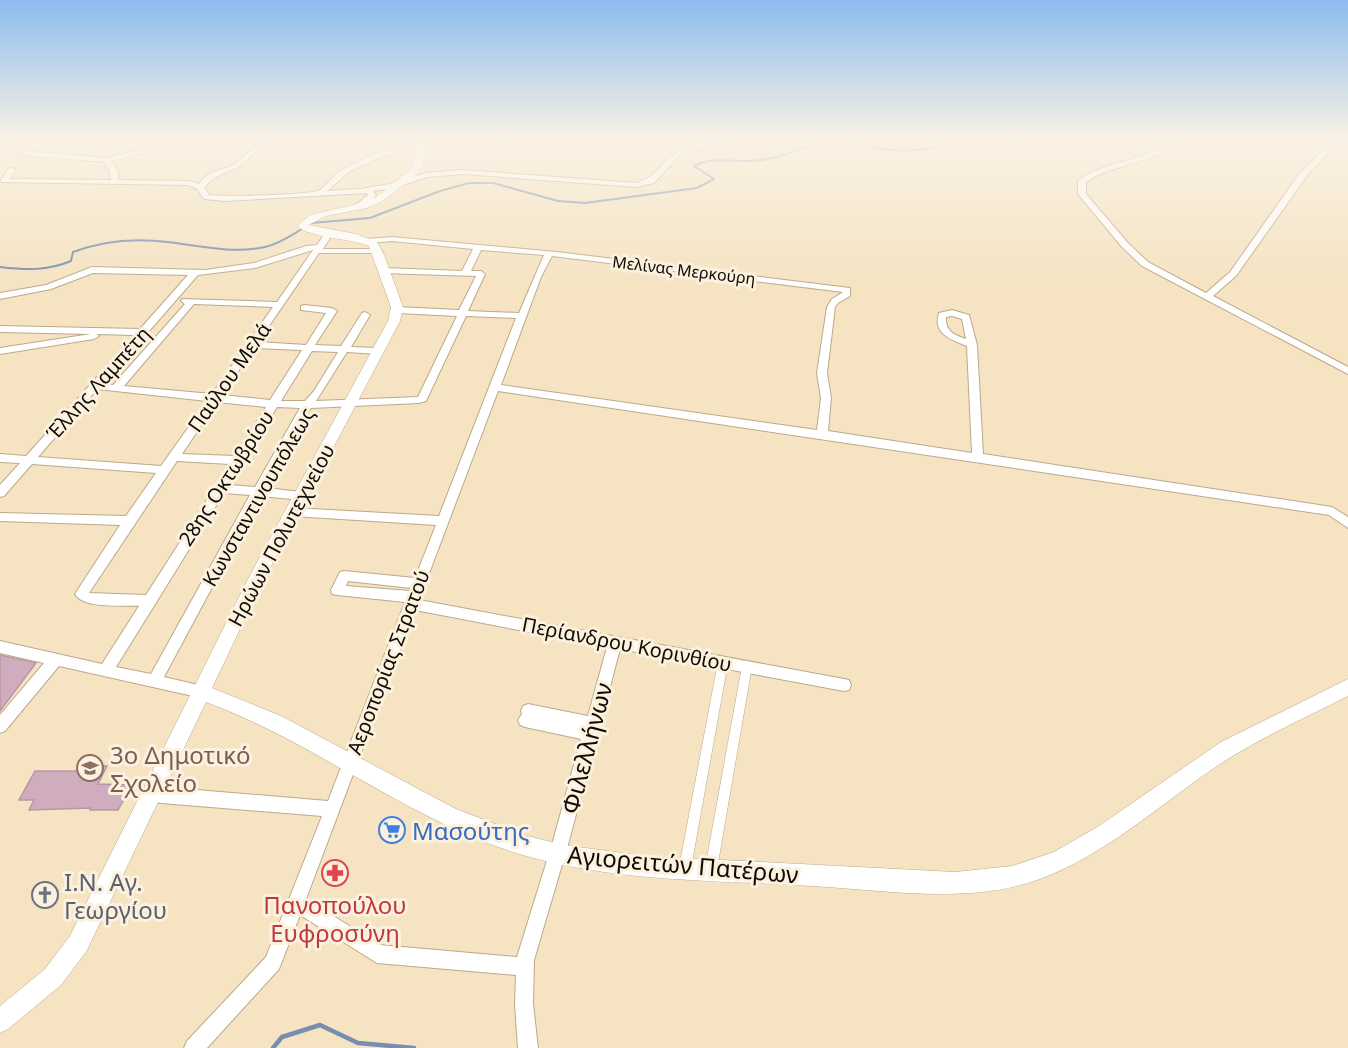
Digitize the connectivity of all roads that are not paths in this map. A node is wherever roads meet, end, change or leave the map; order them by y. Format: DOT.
graph roads {
  1 [pos="201,188"];
  2 [pos="326,188"];
  3 [pos="378,188"];
  4 [pos="395,188"];
  5 [pos="1082,188"];
  6 [pos="1295,188"];
  7 [pos="364,190"];
  8 [pos="321,193"];
  9 [pos="357,207"];
  10 [pos="330,232"];
  11 [pos="373,246"];
  12 [pos="478,248"];
  13 [pos="318,249"];
  14 [pos="548,255"];
  15 [pos="384,271"];
  16 [pos="195,273"];
  17 [pos="465,274"];
  18 [pos="0,296"];
  19 [pos="1208,296"];
  20 [pos="171,301"];
  21 [pos="191,302"];
  22 [pos="279,305"];
  23 [pos="304,308"];
  24 [pos="397,310"];
  25 [pos="463,313"];
  26 [pos="365,315"];
  27 [pos="522,316"];
  28 [pos="0,329"];
  29 [pos="49,330"];
  30 [pos="101,332"];
  31 [pos="143,332"];
  32 [pos="252,345"];
  33 [pos="972,345"];
  34 [pos="35,346"];
  35 [pos="308,348"];
  36 [pos="344,349"];
  37 [pos="0,351"];
  38 [pos="378,351"];
  39 [pos="1348,371"];
  40 [pos="95,386"];
  41 [pos="495,387"];
  42 [pos="116,388"];
  43 [pos="214,399"];
  44 [pos="351,402"];
  45 [pos="273,404"];
  46 [pos="308,405"];
  47 [pos="822,434"];
  48 [pos="173,457"];
  49 [pos="978,457"];
  50 [pos="0,458"];
  51 [pos="30,459"];
  52 [pos="238,460"];
  53 [pos="165,470"];
  54 [pos="220,488"];
  55 [pos="259,492"];
  56 [pos="0,493"];
  57 [pos="302,496"];
  58 [pos="293,512"];
  59 [pos="0,517"];
  60 [pos="129,521"];
  61 [pos="443,522"];
  62 [pos="1348,523"];
  63 [pos="414,595"];
  64 [pos="149,600"];
  65 [pos="615,642"];
  66 [pos="0,647"];
  67 [pos="56,659"];
  68 [pos="723,662"];
  69 [pos="747,666"];
  70 [pos="106,670"];
  71 [pos="155,680"];
  72 [pos="844,685"];
  73 [pos="1348,687"];
  74 [pos="202,692"];
  75 [pos="526,715"];
  76 [pos="0,726"];
  77 [pos="591,729"];
  78 [pos="350,762"];
  79 [pos="149,794"];
  80 [pos="332,809"];
  81 [pos="557,854"];
  82 [pos="685,868"];
  83 [pos="711,869"];
  84 [pos="296,902"];
  85 [pos="524,967"];
  86 [pos="0,1021"];
  87 [pos="194,1048"];
  88 [pos="528,1048"];
  1 -- 8 [label="street"];
  2 -- 8 [label="street"];
  3 -- 7 [label="street"];
  4 -- 9 [label="street"];
  5 -- 19 [label="street"];
  6 -- 19 [label="street"];
  7 -- 8 [label="street"];
  7 -- 9 [label="street"];
  9 -- 10 [label="street"];
  10 -- 11 [label="street"];
  10 -- 13 [label="street, Παύλου Μελά"];
  11 -- 12 [label="street, Μελίνας Μερκούρη"];
  11 -- 13 [label="street, Μελίνας Μερκούρη"];
  11 -- 15 [label="street"];
  12 -- 14 [label="street, Μελίνας Μερκούρη"];
  12 -- 17 [label="street"];
  13 -- 16 [label="street, Μελίνας Μερκούρη"];
  13 -- 22 [label="street, Παύλου Μελά"];
  14 -- 27 [label="street, Αεροπορίας Στρατού"];
  14 -- 47 [label="street, Μελίνας Μερκούρη"];
  15 -- 17 [label="street"];
  15 -- 24 [label="street"];
  16 -- 18 [label="street, Μελίνας Μερκούρη"];
  16 -- 20 [label="street, Έλλης Λαμπέτη"];
  17 -- 25 [label="street"];
  19 -- 39 [label="street"];
  20 -- 21 [label="street"];
  20 -- 31 [label="street, Έλλης Λαμπέτη"];
  21 -- 22 [label="street"];
  21 -- 42 [label="street"];
  22 -- 32 [label="street, Παύλου Μελά"];
  23 -- 35 [label="street, 28ης Οκτωβρίου"];
  24 -- 25 [label="street"];
  24 -- 38 [label="street, Ηρώων Πολυτεχνείου"];
  25 -- 27 [label="street"];
  25 -- 44 [label="street"];
  26 -- 36 [label="street, Κωνσταντινουπόλεως"];
  27 -- 41 [label="street, Αεροπορίας Στρατού"];
  28 -- 29 [label="street"];
  29 -- 30 [label="street"];
  29 -- 34 [label="street"];
  30 -- 31 [label="street"];
  30 -- 34 [label="street"];
  31 -- 40 [label="street, Έλλης Λαμπέτη"];
  32 -- 35 [label="street"];
  32 -- 43 [label="street, Παύλου Μελά"];
  33 -- 49 [label="street"];
  34 -- 37 [label="street"];
  35 -- 36 [label="street"];
  35 -- 45 [label="street, 28ης Οκτωβρίου"];
  36 -- 38 [label="street"];
  36 -- 46 [label="street, Κωνσταντινουπόλεως"];
  38 -- 44 [label="street, Ηρώων Πολυτεχνείου"];
  40 -- 42 [label="street"];
  40 -- 51 [label="street, Έλλης Λαμπέτη"];
  41 -- 47 [label="street"];
  41 -- 61 [label="street, Αεροπορίας Στρατού"];
  42 -- 43 [label="street"];
  43 -- 45 [label="street"];
  43 -- 48 [label="street, Παύλου Μελά"];
  44 -- 46 [label="street"];
  44 -- 57 [label="street, Ηρώων Πολυτεχνείου"];
  45 -- 46 [label="street"];
  45 -- 52 [label="street, 28ης Οκτωβρίου"];
  46 -- 55 [label="street, Κωνσταντινουπόλεως"];
  47 -- 49 [label="street"];
  48 -- 52 [label="street"];
  48 -- 53 [label="street, Παύλου Μελά"];
  49 -- 62 [label="street"];
  50 -- 51 [label="street"];
  51 -- 53 [label="street"];
  51 -- 56 [label="street, Έλλης Λαμπέτη"];
  52 -- 54 [label="street, 28ης Οκτωβρίου"];
  53 -- 60 [label="street, Παύλου Μελά"];
  54 -- 55 [label="street"];
  54 -- 64 [label="street, 28ης Οκτωβρίου"];
  55 -- 57 [label="street"];
  55 -- 71 [label="street, Κωνσταντινουπόλεως"];
  57 -- 58 [label="street, Ηρώων Πολυτεχνείου"];
  58 -- 61 [label="street"];
  58 -- 74 [label="street, Ηρώων Πολυτεχνείου"];
  59 -- 60 [label="street"];
  60 -- 64 [label="street, Παύλου Μελά"];
  61 -- 63 [label="street, Αεροπορίας Στρατού"];
  63 -- 63 [label="street"];
  63 -- 65 [label="street, Περίανδρου Κορινθίου"];
  63 -- 78 [label="street, Αεροπορίας Στρατού"];
  64 -- 70 [label="street, 28ης Οκτωβρίου"];
  65 -- 68 [label="street, Περίανδρου Κορινθίου"];
  65 -- 77 [label="street, Φιλελλήνων"];
  66 -- 67 [label="street, Αγιορειτών Πατέρων"];
  67 -- 70 [label="street, Αγιορειτών Πατέρων"];
  67 -- 76 [label="street"];
  68 -- 69 [label="street, Περίανδρου Κορινθίου"];
  68 -- 82 [label="street"];
  69 -- 72 [label="street, Περίανδρου Κορινθίου"];
  69 -- 83 [label="street"];
  70 -- 71 [label="street, Αγιορειτών Πατέρων"];
  71 -- 74 [label="street, Αγιορειτών Πατέρων"];
  73 -- 83 [label="street, Αγιορειτών Πατέρων"];
  74 -- 78 [label="street, Αγιορειτών Πατέρων"];
  74 -- 79 [label="street, Ηρώων Πολυτεχνείου"];
  75 -- 77 [label="street"];
  77 -- 81 [label="street, Φιλελλήνων"];
  78 -- 80 [label="street, Αεροπορίας Στρατού"];
  78 -- 81 [label="street, Αγιορειτών Πατέρων"];
  79 -- 80 [label="street"];
  79 -- 86 [label="street, Ηρώων Πολυτεχνείου"];
  80 -- 84 [label="street, Αεροπορίας Στρατού"];
  81 -- 82 [label="street, Αγιορειτών Πατέρων"];
  81 -- 85 [label="street, Φιλελλήνων"];
  82 -- 83 [label="street, Αγιορειτών Πατέρων"];
  84 -- 85 [label="street"];
  84 -- 87 [label="street, Αεροπορίας Στρατού"];
  85 -- 88 [label="street, Φιλελλήνων"];
}
